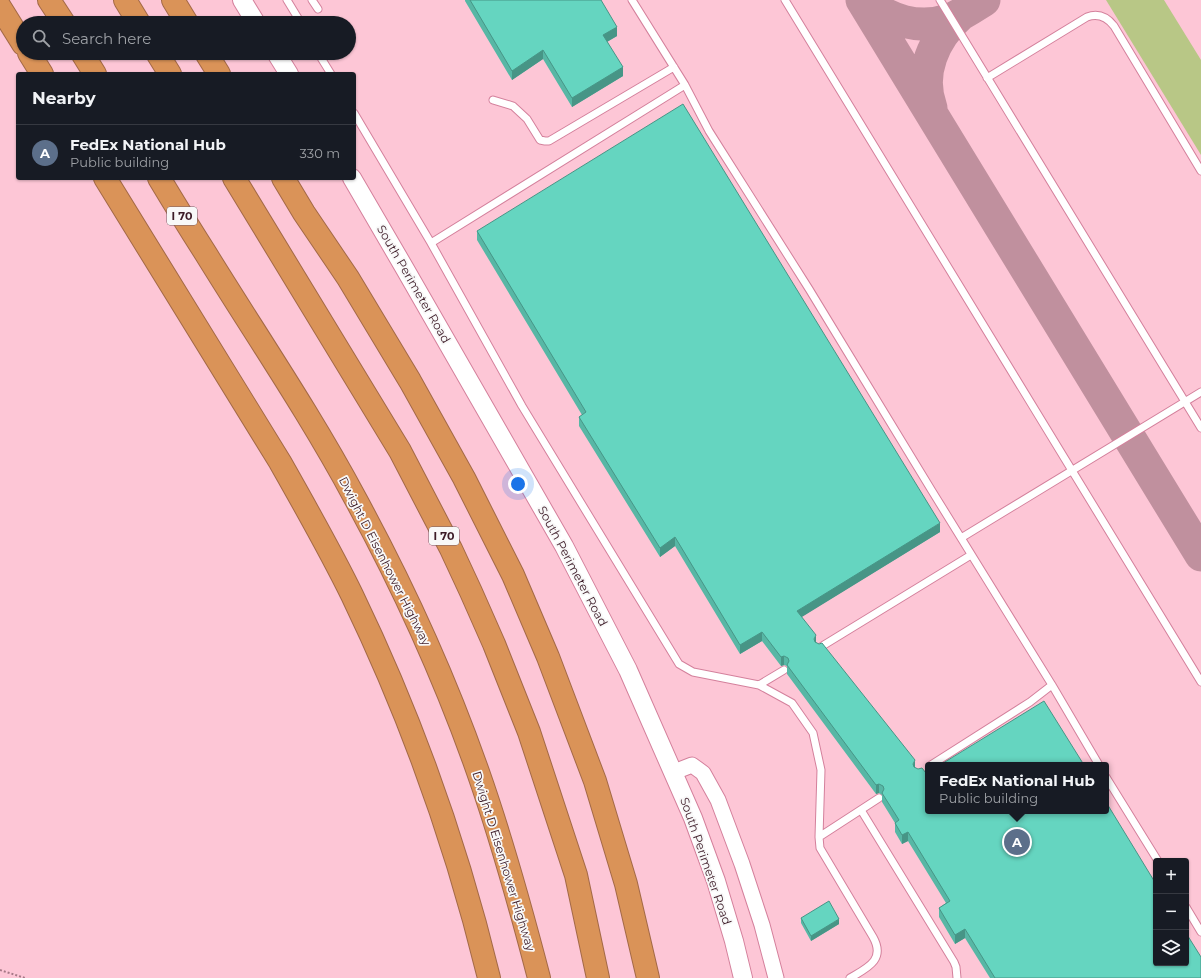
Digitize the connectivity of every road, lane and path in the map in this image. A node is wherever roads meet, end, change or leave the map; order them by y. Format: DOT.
graph roads {
  1 [pos="49,0"];
  2 [pos="125,0"];
  3 [pos="173,0"];
  4 [pos="242,0"];
  5 [pos="287,0"];
  6 [pos="312,0"];
  7 [pos="632,0"];
  8 [pos="785,0"];
  9 [pos="940,0"];
  10 [pos="0,7"];
  11 [pos="318,9"];
  12 [pos="59,16"];
  13 [pos="135,16"];
  14 [pos="183,16"];
  15 [pos="252,16"];
  16 [pos="297,16"];
  17 [pos="16,33"];
  18 [pos="33,60"];
  19 [pos="86,60"];
  20 [pos="162,60"];
  21 [pos="210,60"];
  22 [pos="280,60"];
  23 [pos="322,60"];
  24 [pos="674,67"];
  25 [pos="41,72"];
  26 [pos="94,72"];
  27 [pos="169,72"];
  28 [pos="218,72"];
  29 [pos="288,72"];
  30 [pos="330,72"];
  31 [pos="987,78"];
  32 [pos="685,85"];
  33 [pos="492,100"];
  34 [pos="356,116"];
  35 [pos="1200,170"];
  36 [pos="106,180"];
  37 [pos="160,180"];
  38 [pos="235,180"];
  39 [pos="284,180"];
  40 [pos="353,180"];
  41 [pos="431,243"];
  42 [pos="1201,392"];
  43 [pos="1185,402"];
  44 [pos="1201,428"];
  45 [pos="1072,470"];
  46 [pos="961,538"];
  47 [pos="971,555"];
  48 [pos="819,648"];
  49 [pos="784,670"];
  50 [pos="1201,682"];
  51 [pos="759,685"];
  52 [pos="1052,685"];
  53 [pos="936,762"];
  54 [pos="1097,762"];
  55 [pos="674,772"];
  56 [pos="1109,781"];
  57 [pos="879,798"];
  58 [pos="861,810"];
  59 [pos="819,836"];
  60 [pos="1156,858"];
  61 [pos="1189,912"];
  62 [pos="1201,932"];
  63 [pos="0,970"];
  64 [pos="25,978"];
  65 [pos="489,978"];
  66 [pos="539,978"];
  67 [pos="598,978"];
  68 [pos="648,978"];
  69 [pos="743,978"];
  70 [pos="776,978"];
  71 [pos="850,978"];
  72 [pos="956,978"];
  1 -- 12 [label="highway"];
  2 -- 13 [label="highway"];
  3 -- 14 [label="highway"];
  4 -- 15 [label="street"];
  5 -- 16 [label="lane"];
  6 -- 11 [label="lane"];
  7 -- 24 [label="lane"];
  8 -- 45 [label="lane"];
  9 -- 31 [label="lane"];
  10 -- 17 [label="highway"];
  18 -- 25 [label="highway"];
  19 -- 26 [label="highway"];
  20 -- 27 [label="highway"];
  21 -- 28 [label="highway"];
  22 -- 29 [label="street"];
  23 -- 30 [label="lane"];
  24 -- 32 [label="lane"];
  24 -- 33 [label="lane"];
  31 -- 35 [label="lane"];
  31 -- 43 [label="lane"];
  32 -- 41 [label="lane"];
  32 -- 46 [label="lane"];
  34 -- 41 [label="lane"];
  36 -- 65 [label="highway"];
  37 -- 66 [label="highway, Dwight D Eisenhower Highway / I 70"];
  38 -- 67 [label="highway, I 70"];
  39 -- 68 [label="highway"];
  40 -- 55 [label="street, South Perimeter Road"];
  41 -- 51 [label="lane"];
  42 -- 43 [label="lane"];
  43 -- 44 [label="lane"];
  43 -- 45 [label="lane"];
  45 -- 46 [label="lane"];
  45 -- 50 [label="lane"];
  46 -- 47 [label="lane"];
  47 -- 48 [label="lane"];
  47 -- 52 [label="lane"];
  49 -- 51 [label="lane"];
  51 -- 59 [label="lane"];
  52 -- 53 [label="lane"];
  52 -- 54 [label="lane"];
  55 -- 69 [label="street, South Perimeter Road"];
  55 -- 70 [label="street"];
  56 -- 60 [label="lane"];
  57 -- 58 [label="lane"];
  58 -- 59 [label="lane"];
  58 -- 72 [label="lane"];
  59 -- 71 [label="lane"];
  61 -- 62 [label="lane"];
  63 -- 64 [label="path"];
}
